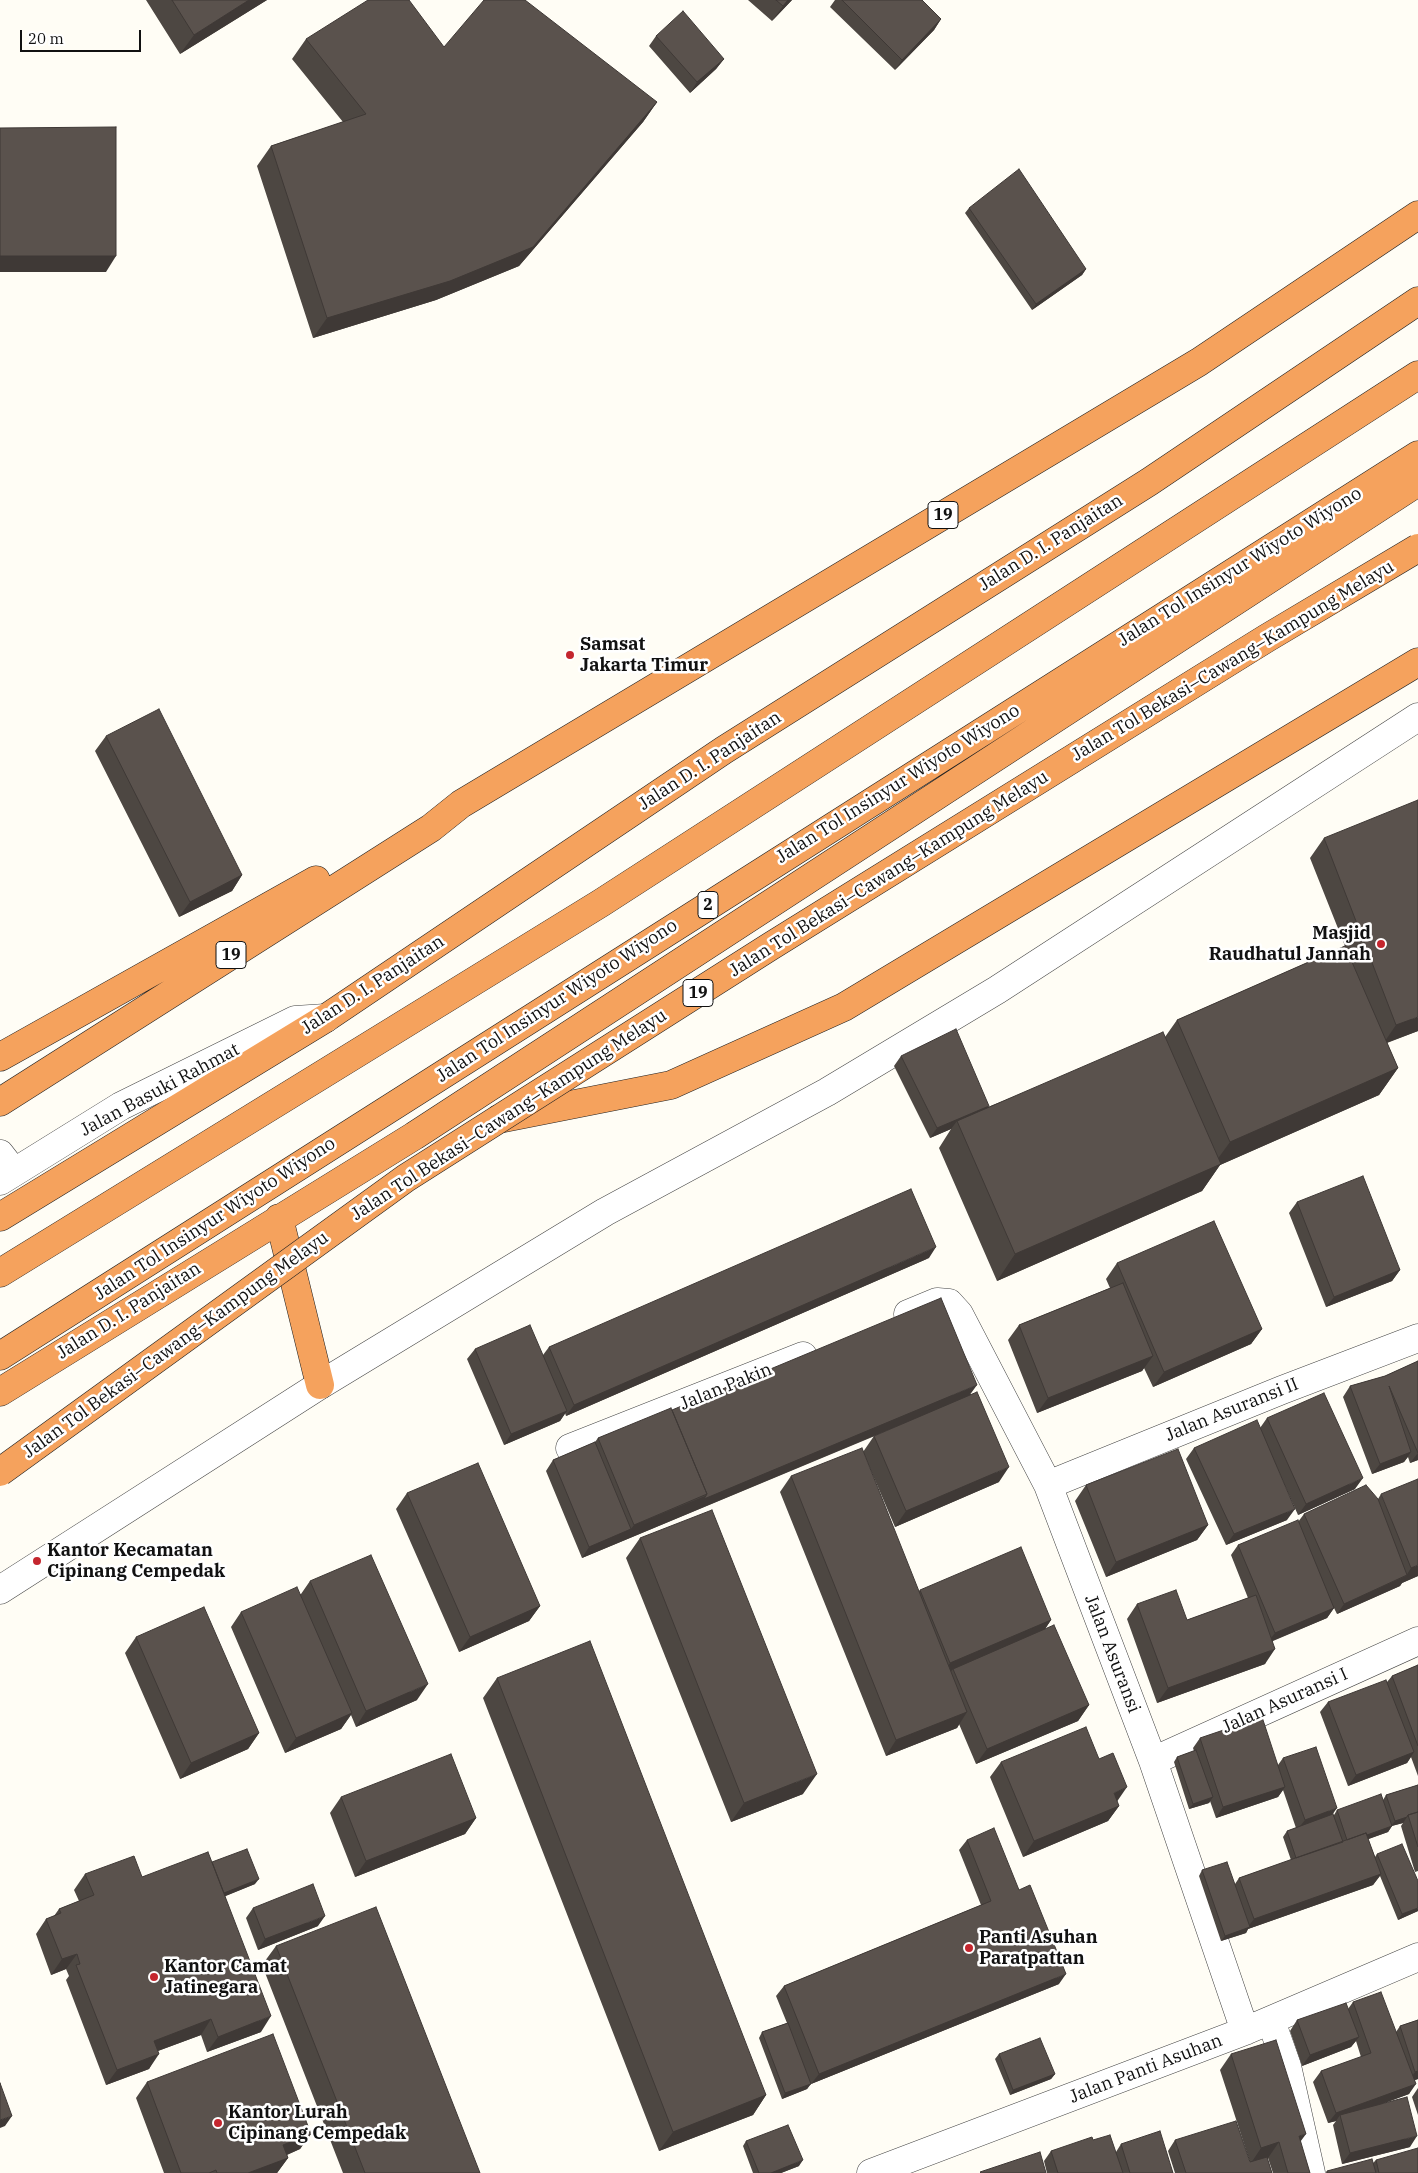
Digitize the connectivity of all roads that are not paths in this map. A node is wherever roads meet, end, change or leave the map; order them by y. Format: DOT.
graph roads {
  1 [pos="1418,216"];
  2 [pos="1418,301"];
  3 [pos="1418,375"];
  4 [pos="1418,455"];
  5 [pos="1413,487"];
  6 [pos="1418,548"];
  7 [pos="1418,662"];
  8 [pos="1418,717"];
  9 [pos="461,804"];
  10 [pos="326,1018"];
  11 [pos="0,1057"];
  12 [pos="0,1102"];
  13 [pos="414,1136"];
  14 [pos="5,1169"];
  15 [pos="0,1217"];
  16 [pos="279,1218"];
  17 [pos="0,1273"];
  18 [pos="884,1324"];
  19 [pos="1418,1338"];
  20 [pos="830,1345"];
  21 [pos="0,1356"];
  22 [pos="320,1385"];
  23 [pos="4,1388"];
  24 [pos="570,1448"];
  25 [pos="0,1472"];
  26 [pos="1048,1485"];
  27 [pos="0,1590"];
  28 [pos="1418,1641"];
  29 [pos="1153,1761"];
  30 [pos="1418,1957"];
  31 [pos="1271,2021"];
  32 [pos="1245,2031"];
  33 [pos="871,2173"];
  34 [pos="1312,2173"];
  1 -- 9 [label="highway, 19"];
  2 -- 10 [label="highway, Jalan D. I. Panjaitan"];
  3 -- 17 [label="highway"];
  4 -- 21 [label="highway, Jalan Tol Insinyur Wiyoto Wiyono / 2"];
  5 -- 13 [label="highway, Jalan D. I. Panjaitan"];
  6 -- 25 [label="highway, Jalan Tol Bekasi–Cawang–Kampung Melayu / 19, bridge"];
  7 -- 13 [label="highway"];
  8 -- 22 [label="street"];
  9 -- 11 [label="highway"];
  9 -- 12 [label="highway, 19"];
  10 -- 14 [label="street, Jalan Basuki Rahmat"];
  10 -- 15 [label="highway, Jalan D. I. Panjaitan"];
  13 -- 16 [label="highway, Jalan D. I. Panjaitan"];
  16 -- 22 [label="highway"];
  16 -- 23 [label="highway, Jalan D. I. Panjaitan"];
  18 -- 26 [label="street, Jalan Asuransi"];
  19 -- 26 [label="street, Jalan Asuransi II"];
  20 -- 24 [label="street, Jalan Pakin"];
  22 -- 27 [label="street"];
  26 -- 29 [label="street, Jalan Asuransi"];
  28 -- 29 [label="street, Jalan Asuransi I"];
  29 -- 32 [label="street, Jalan Asuransi"];
  30 -- 31 [label="street, Jalan Panti Asuhan"];
  31 -- 32 [label="street, Jalan Panti Asuhan"];
  31 -- 34 [label="street"];
  32 -- 33 [label="street, Jalan Panti Asuhan"];
}
